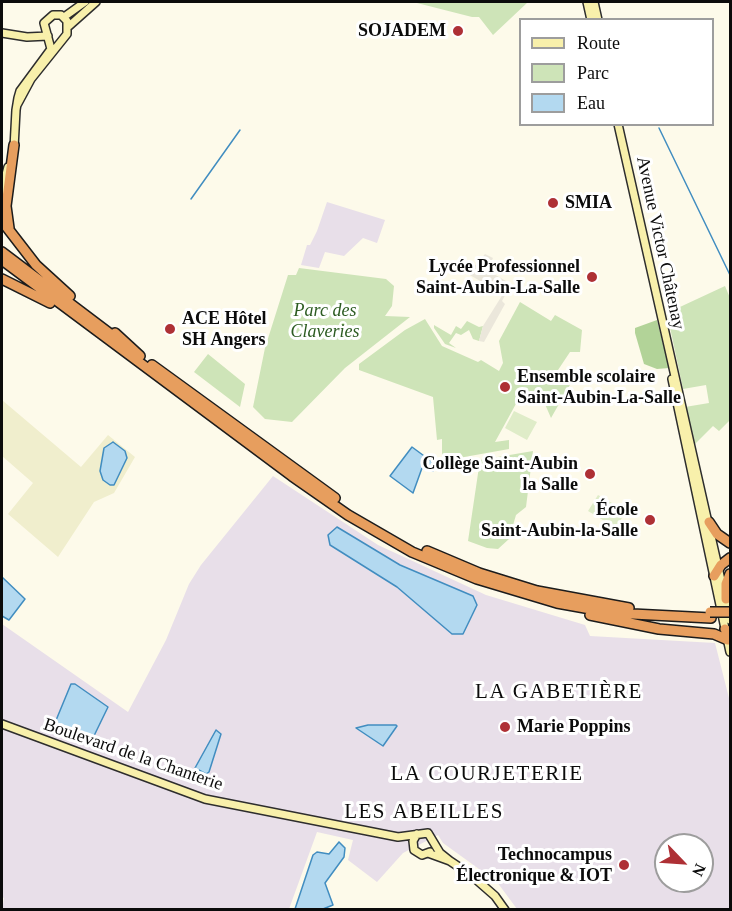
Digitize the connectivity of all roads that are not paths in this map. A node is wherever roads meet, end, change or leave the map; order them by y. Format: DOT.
graph roads {
  1 [pos="85,2"];
  2 [pos="96,2"];
  3 [pos="587,2"];
  4 [pos="594,2"];
  5 [pos="64,17"];
  6 [pos="591,18"];
  7 [pos="598,18"];
  8 [pos="69,26"];
  9 [pos="44,27"];
  10 [pos="2,33"];
  11 [pos="48,37"];
  12 [pos="61,39"];
  13 [pos="17,105"];
  14 [pos="618,126"];
  15 [pos="14,145"];
  16 [pos="2,184"];
  17 [pos="2,190"];
  18 [pos="2,196"];
  19 [pos="2,202"];
  20 [pos="2,221"];
  21 [pos="20,246"];
  22 [pos="2,252"];
  23 [pos="2,260"];
  24 [pos="2,279"];
  25 [pos="89,326"];
  26 [pos="140,356"];
  27 [pos="671,369"];
  28 [pos="709,522"];
  29 [pos="712,535"];
  30 [pos="730,543"];
  31 [pos="730,558"];
  32 [pos="716,572"];
  33 [pos="730,574"];
  34 [pos="726,599"];
  35 [pos="557,603"];
  36 [pos="730,612"];
  37 [pos="710,615"];
  38 [pos="730,619"];
  39 [pos="728,635"];
  40 [pos="730,652"];
  41 [pos="2,724"];
  42 [pos="417,834"];
  43 [pos="398,837"];
  44 [pos="412,845"];
  45 [pos="434,845"];
  46 [pos="428,853"];
  47 [pos="450,861"];
  48 [pos="505,909"];
  1 -- 5 [label="street"];
  2 -- 8 [label="street"];
  3 -- 6 [label="street"];
  4 -- 7 [label="street"];
  5 -- 8 [label="street"];
  5 -- 9 [label="street"];
  8 -- 12 [label="street"];
  9 -- 10 [label="street"];
  9 -- 11 [label="street"];
  10 -- 11 [label="street"];
  11 -- 12 [label="street"];
  11 -- 13 [label="street"];
  12 -- 13 [label="street"];
  13 -- 15 [label="street"];
  14 -- 27 [label="street, Avenue Victor Châtenay"];
  15 -- 16 [label="street"];
  15 -- 21 [label="highway"];
  16 -- 17 [label="street"];
  18 -- 19 [label="street"];
  20 -- 21 [label="highway"];
  21 -- 26 [label="highway"];
  22 -- 26 [label="highway"];
  23 -- 25 [label="highway"];
  24 -- 25 [label="highway"];
  25 -- 35 [label="highway"];
  26 -- 37 [label="highway"];
  27 -- 28 [label="street"];
  27 -- 32 [label="street"];
  28 -- 29 [label="street"];
  28 -- 30 [label="highway"];
  29 -- 30 [label="highway"];
  29 -- 32 [label="street"];
  31 -- 32 [label="highway"];
  32 -- 34 [label="street"];
  32 -- 39 [label="street"];
  33 -- 34 [label="highway"];
  34 -- 38 [label="street"];
  35 -- 37 [label="highway"];
  35 -- 39 [label="highway"];
  36 -- 37 [label="highway, bridge"];
  37 -- 38 [label="highway"];
  39 -- 40 [label="street"];
  41 -- 43 [label="street, Boulevard de la Chanterie"];
  42 -- 43 [label="street, Boulevard de la Chanterie"];
  42 -- 44 [label="street"];
  42 -- 45 [label="street"];
  43 -- 44 [label="street, Boulevard de la Chanterie"];
  44 -- 46 [label="street"];
  45 -- 46 [label="street"];
  45 -- 47 [label="street"];
  46 -- 47 [label="street"];
  47 -- 48 [label="street"];
}
